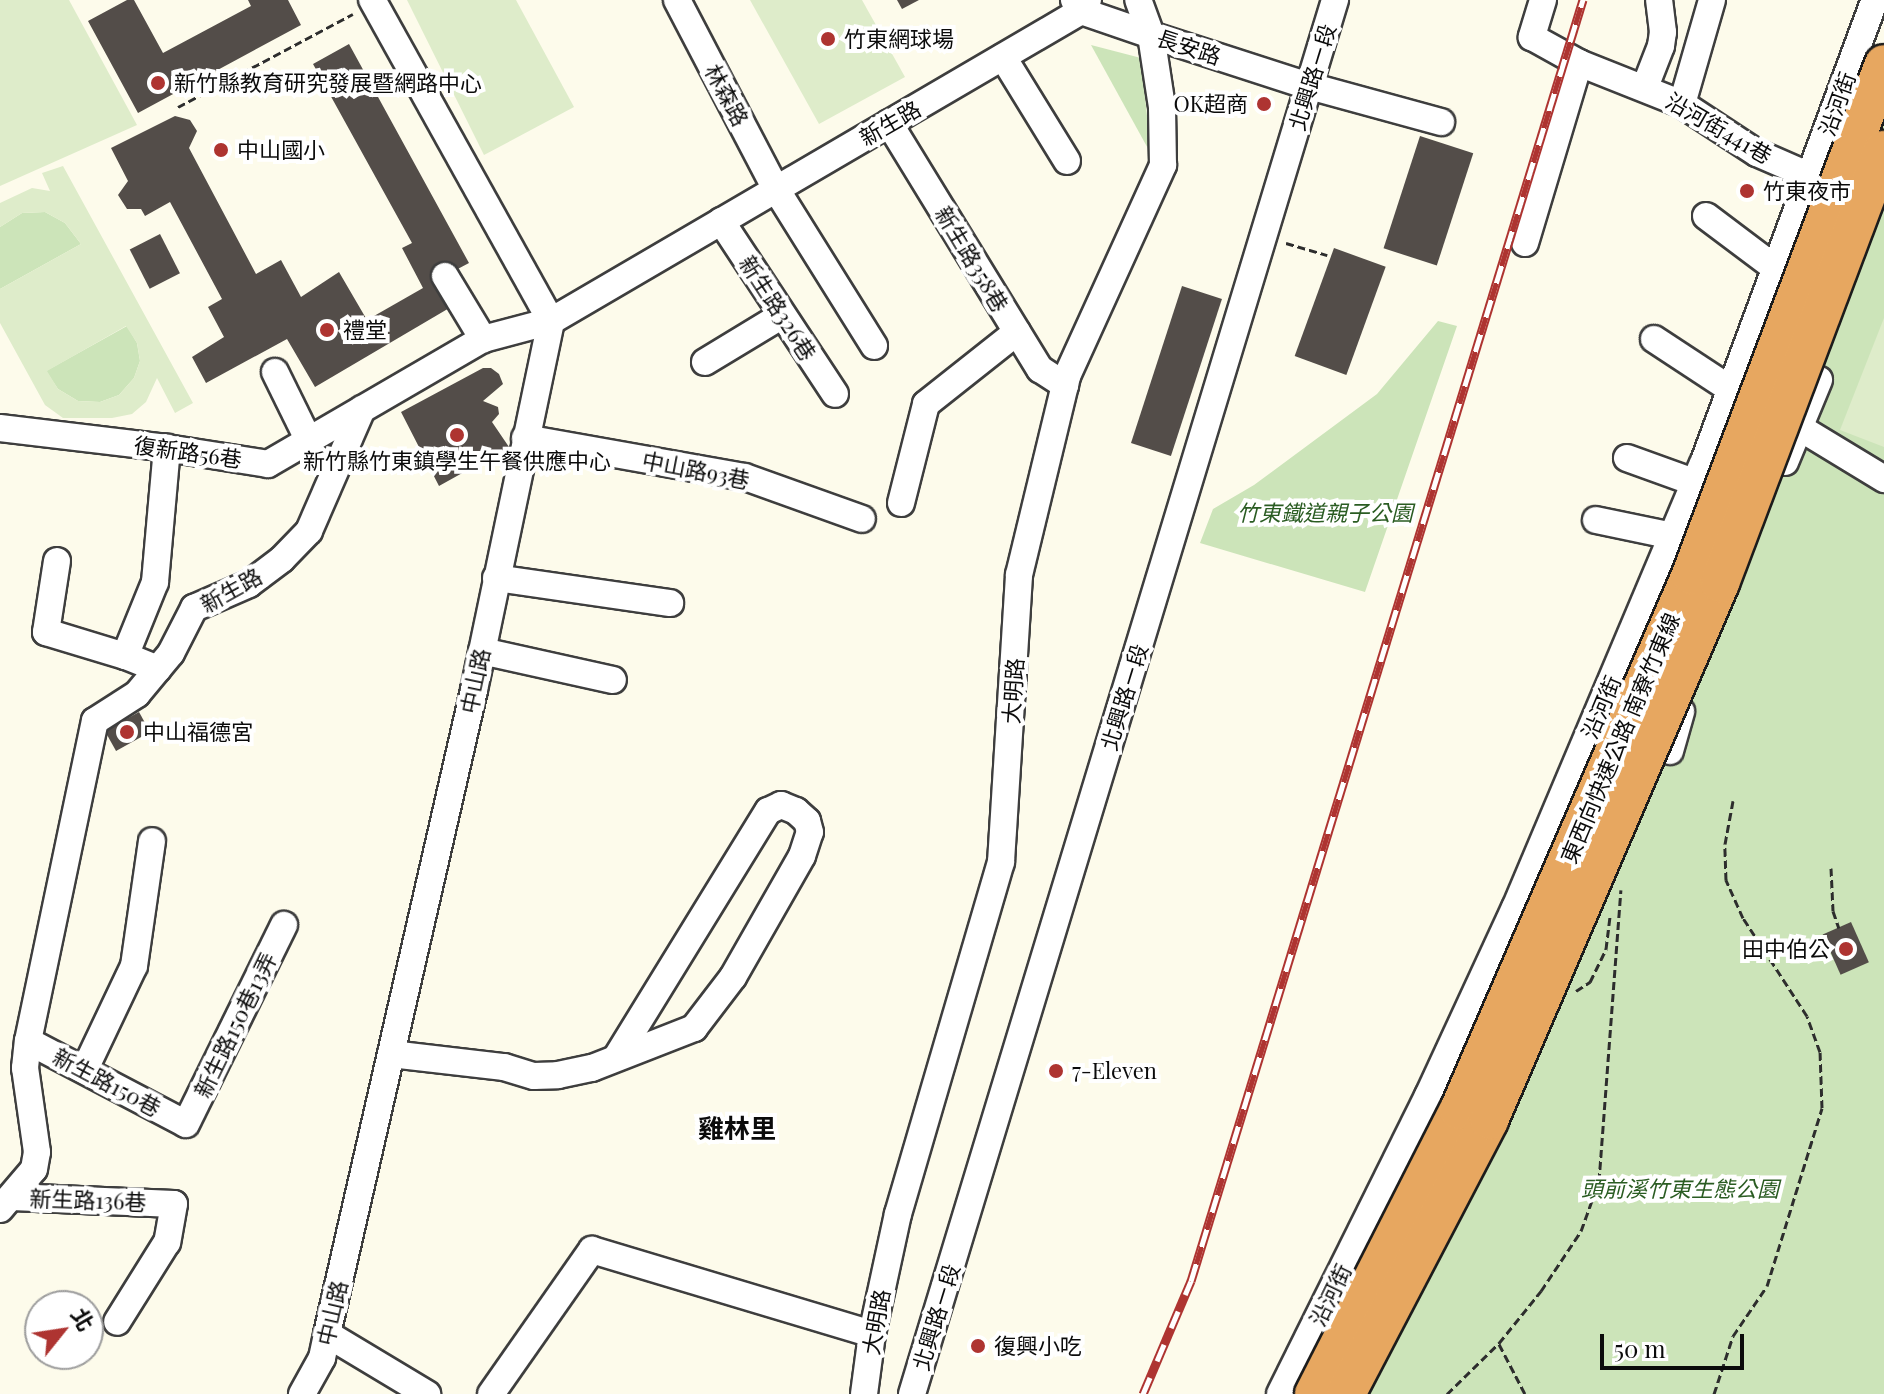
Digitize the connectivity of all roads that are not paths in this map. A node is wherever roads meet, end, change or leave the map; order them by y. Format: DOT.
graph roads {
  1 [pos="677,0"];
  2 [pos="1138,0"];
  3 [pos="1335,0"];
  4 [pos="1543,0"];
  5 [pos="1659,0"];
  6 [pos="1712,0"];
  7 [pos="1875,0"];
  8 [pos="373,1"];
  9 [pos="1081,4"];
  10 [pos="1151,35"];
  11 [pos="1003,57"];
  12 [pos="1579,63"];
  13 [pos="1884,64"];
  14 [pos="1309,86"];
  15 [pos="1645,87"];
  16 [pos="1682,104"];
  17 [pos="1441,122"];
  18 [pos="889,123"];
  19 [pos="1884,150"];
  20 [pos="1067,161"];
  21 [pos="1810,176"];
  22 [pos="776,189"];
  23 [pos="1706,216"];
  24 [pos="721,221"];
  25 [pos="1525,243"];
  26 [pos="1774,267"];
  27 [pos="445,276"];
  28 [pos="781,316"];
  29 [pos="551,321"];
  30 [pos="1751,330"];
  31 [pos="1017,332"];
  32 [pos="483,339"];
  33 [pos="1654,339"];
  34 [pos="874,346"];
  35 [pos="705,362"];
  36 [pos="275,372"];
  37 [pos="1819,380"];
  38 [pos="1065,385"];
  39 [pos="1730,389"];
  40 [pos="835,394"];
  41 [pos="362,409"];
  42 [pos="0,428"];
  43 [pos="1798,430"];
  44 [pos="525,438"];
  45 [pos="309,441"];
  46 [pos="167,448"];
  47 [pos="1627,458"];
  48 [pos="1884,479"];
  49 [pos="1696,483"];
  50 [pos="901,503"];
  51 [pos="862,519"];
  52 [pos="1596,520"];
  53 [pos="1673,536"];
  54 [pos="57,561"];
  55 [pos="496,578"];
  56 [pos="670,603"];
  57 [pos="482,651"];
  58 [pos="125,656"];
  59 [pos="158,669"];
  60 [pos="613,680"];
  61 [pos="1670,751"];
  62 [pos="152,841"];
  63 [pos="284,925"];
  64 [pos="28,1041"];
  65 [pos="391,1054"];
  66 [pos="617,1056"];
  67 [pos="85,1069"];
  68 [pos="186,1124"];
  69 [pos="6,1203"];
  70 [pos="117,1322"];
  71 [pos="327,1334"];
  72 [pos="872,1334"];
  73 [pos="302,1394"];
  74 [pos="427,1394"];
  75 [pos="491,1394"];
  76 [pos="864,1394"];
  77 [pos="912,1394"];
  78 [pos="1280,1394"];
  79 [pos="1314,1394"];
  80 [pos="1346,1394"];
  1 -- 22 [label="street, 林森路"];
  2 -- 10 [label="street, 大明路"];
  3 -- 14 [label="street, 北興路ㄧ段"];
  4 -- 12 [label="street, 沿河街441巷"];
  5 -- 15 [label="street"];
  6 -- 16 [label="street"];
  7 -- 21 [label="street, 沿河街"];
  8 -- 29 [label="street"];
  9 -- 10 [label="street, 長安路"];
  9 -- 11 [label="street, 新生路"];
  10 -- 14 [label="street, 長安路"];
  10 -- 38 [label="street, 大明路"];
  11 -- 18 [label="street, 新生路"];
  11 -- 20 [label="street"];
  12 -- 15 [label="street, 沿河街441巷"];
  12 -- 25 [label="street"];
  13 -- 79 [label="highway, 東西向快速公路 南寮竹東線, bridge"];
  14 -- 17 [label="street, 長安路"];
  14 -- 77 [label="street, 北興路ㄧ段"];
  15 -- 16 [label="street, 沿河街441巷"];
  16 -- 21 [label="street, 沿河街441巷"];
  18 -- 22 [label="street, 新生路"];
  18 -- 31 [label="street, 新生路358巷"];
  19 -- 80 [label="highway, 東西向快速公路 南寮竹東線, bridge"];
  21 -- 26 [label="street, 沿河街"];
  22 -- 24 [label="street, 新生路"];
  22 -- 34 [label="street"];
  23 -- 26 [label="street"];
  24 -- 28 [label="street, 新生路326巷"];
  24 -- 29 [label="street, 新生路"];
  26 -- 30 [label="street, 沿河街"];
  27 -- 32 [label="street"];
  28 -- 35 [label="street"];
  28 -- 40 [label="street, 新生路326巷"];
  29 -- 32 [label="street, 新生路"];
  29 -- 44 [label="street, 中山路"];
  30 -- 39 [label="street, 沿河街"];
  30 -- 43 [label="street"];
  31 -- 38 [label="street, 新生路358巷"];
  31 -- 50 [label="street"];
  32 -- 41 [label="street, 新生路"];
  33 -- 39 [label="street"];
  36 -- 45 [label="street"];
  37 -- 43 [label="street"];
  38 -- 72 [label="street, 大明路"];
  39 -- 49 [label="street, 沿河街"];
  41 -- 45 [label="street, 復新路56巷"];
  41 -- 59 [label="street, 新生路"];
  42 -- 46 [label="street, 復新路56巷"];
  43 -- 48 [label="street"];
  43 -- 61 [label="street"];
  44 -- 51 [label="street, 中山路93巷"];
  44 -- 55 [label="street, 中山路"];
  45 -- 46 [label="street, 復新路56巷"];
  46 -- 58 [label="street"];
  47 -- 49 [label="street"];
  49 -- 53 [label="street, 沿河街"];
  52 -- 53 [label="street"];
  53 -- 78 [label="street, 沿河街"];
  54 -- 58 [label="street"];
  55 -- 56 [label="street"];
  55 -- 57 [label="street, 中山路"];
  57 -- 60 [label="street"];
  57 -- 65 [label="street, 中山路"];
  58 -- 59 [label="street"];
  59 -- 64 [label="street, 新生路"];
  62 -- 67 [label="street"];
  63 -- 68 [label="street, 新生路150巷13弄"];
  64 -- 67 [label="street, 新生路150巷"];
  64 -- 69 [label="street, 新生路"];
  65 -- 66 [label="street"];
  65 -- 71 [label="street, 中山路"];
  66 -- 66 [label="street"];
  67 -- 68 [label="street, 新生路150巷"];
  69 -- 70 [label="street, 新生路136巷"];
  71 -- 73 [label="street, 中山路"];
  71 -- 74 [label="street"];
  72 -- 75 [label="street"];
  72 -- 76 [label="street, 大明路"];
}
